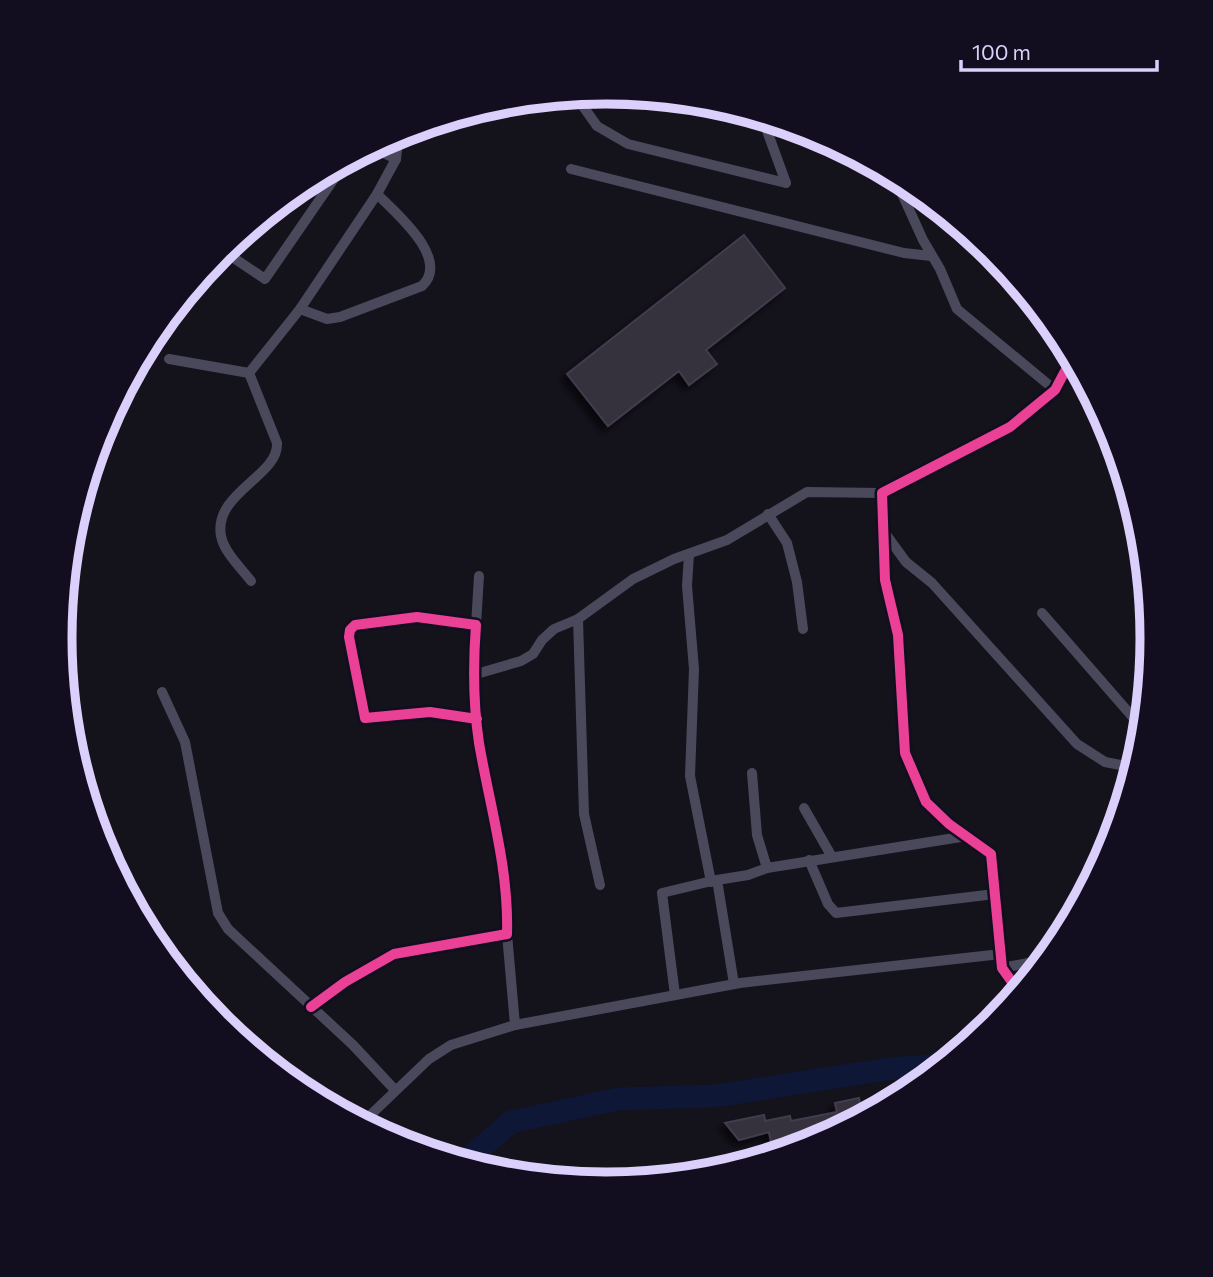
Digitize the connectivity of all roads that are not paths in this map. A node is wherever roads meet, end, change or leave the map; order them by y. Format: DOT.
graph roads {
  1 [pos="582,105"];
  2 [pos="766,128"];
  3 [pos="397,146"];
  4 [pos="383,153"];
  5 [pos="396,159"];
  6 [pos="570,169"];
  7 [pos="335,178"];
  8 [pos="902,192"];
  9 [pos="376,194"];
  10 [pos="931,256"];
  11 [pos="232,257"];
  12 [pos="300,309"];
  13 [pos="169,359"];
  14 [pos="1067,367"];
  15 [pos="249,373"];
  16 [pos="1055,390"];
  17 [pos="882,493"];
  18 [pos="768,514"];
  19 [pos="882,529"];
  20 [pos="689,554"];
  21 [pos="480,576"];
  22 [pos="251,581"];
  23 [pos="1042,613"];
  24 [pos="578,619"];
  25 [pos="476,625"];
  26 [pos="803,629"];
  27 [pos="473,675"];
  28 [pos="162,692"];
  29 [pos="477,719"];
  30 [pos="1135,720"];
  31 [pos="1126,766"];
  32 [pos="752,773"];
  33 [pos="804,808"];
  34 [pos="967,836"];
  35 [pos="832,857"];
  36 [pos="809,860"];
  37 [pos="767,868"];
  38 [pos="714,881"];
  39 [pos="600,885"];
  40 [pos="995,894"];
  41 [pos="507,934"];
  42 [pos="1001,954"];
  43 [pos="1032,962"];
  44 [pos="1002,968"];
  45 [pos="734,984"];
  46 [pos="1014,985"];
  47 [pos="675,995"];
  48 [pos="311,1007"];
  49 [pos="515,1025"];
  50 [pos="395,1090"];
  51 [pos="368,1117"];
  1 -- 2 [label="street"];
  3 -- 5 [label="street"];
  4 -- 5 [label="street"];
  5 -- 9 [label="street"];
  6 -- 10 [label="street"];
  7 -- 11 [label="street"];
  8 -- 10 [label="street"];
  9 -- 12 [label="street"];
  9 -- 12 [label="street"];
  10 -- 16 [label="street"];
  12 -- 15 [label="street"];
  13 -- 15 [label="street"];
  14 -- 16 [label="street"];
  15 -- 22 [label="street"];
  16 -- 17 [label="street"];
  17 -- 18 [label="street"];
  17 -- 19 [label="street"];
  18 -- 20 [label="street"];
  18 -- 26 [label="street"];
  19 -- 31 [label="street"];
  19 -- 34 [label="street"];
  20 -- 24 [label="street"];
  20 -- 38 [label="street"];
  21 -- 25 [label="street"];
  23 -- 30 [label="street"];
  24 -- 27 [label="street"];
  24 -- 39 [label="street"];
  25 -- 27 [label="street"];
  25 -- 29 [label="street"];
  27 -- 29 [label="street"];
  28 -- 48 [label="street"];
  29 -- 41 [label="street"];
  32 -- 37 [label="street"];
  33 -- 35 [label="street"];
  34 -- 35 [label="street"];
  34 -- 40 [label="street"];
  35 -- 36 [label="street"];
  36 -- 37 [label="street"];
  36 -- 40 [label="street"];
  37 -- 38 [label="street"];
  38 -- 45 [label="street"];
  38 -- 47 [label="street"];
  40 -- 42 [label="street"];
  41 -- 48 [label="street"];
  41 -- 49 [label="street"];
  42 -- 44 [label="street"];
  42 -- 45 [label="street"];
  43 -- 44 [label="street"];
  44 -- 46 [label="street"];
  45 -- 47 [label="street"];
  47 -- 49 [label="street"];
  48 -- 50 [label="street"];
  49 -- 50 [label="street"];
  50 -- 51 [label="street"];
}
